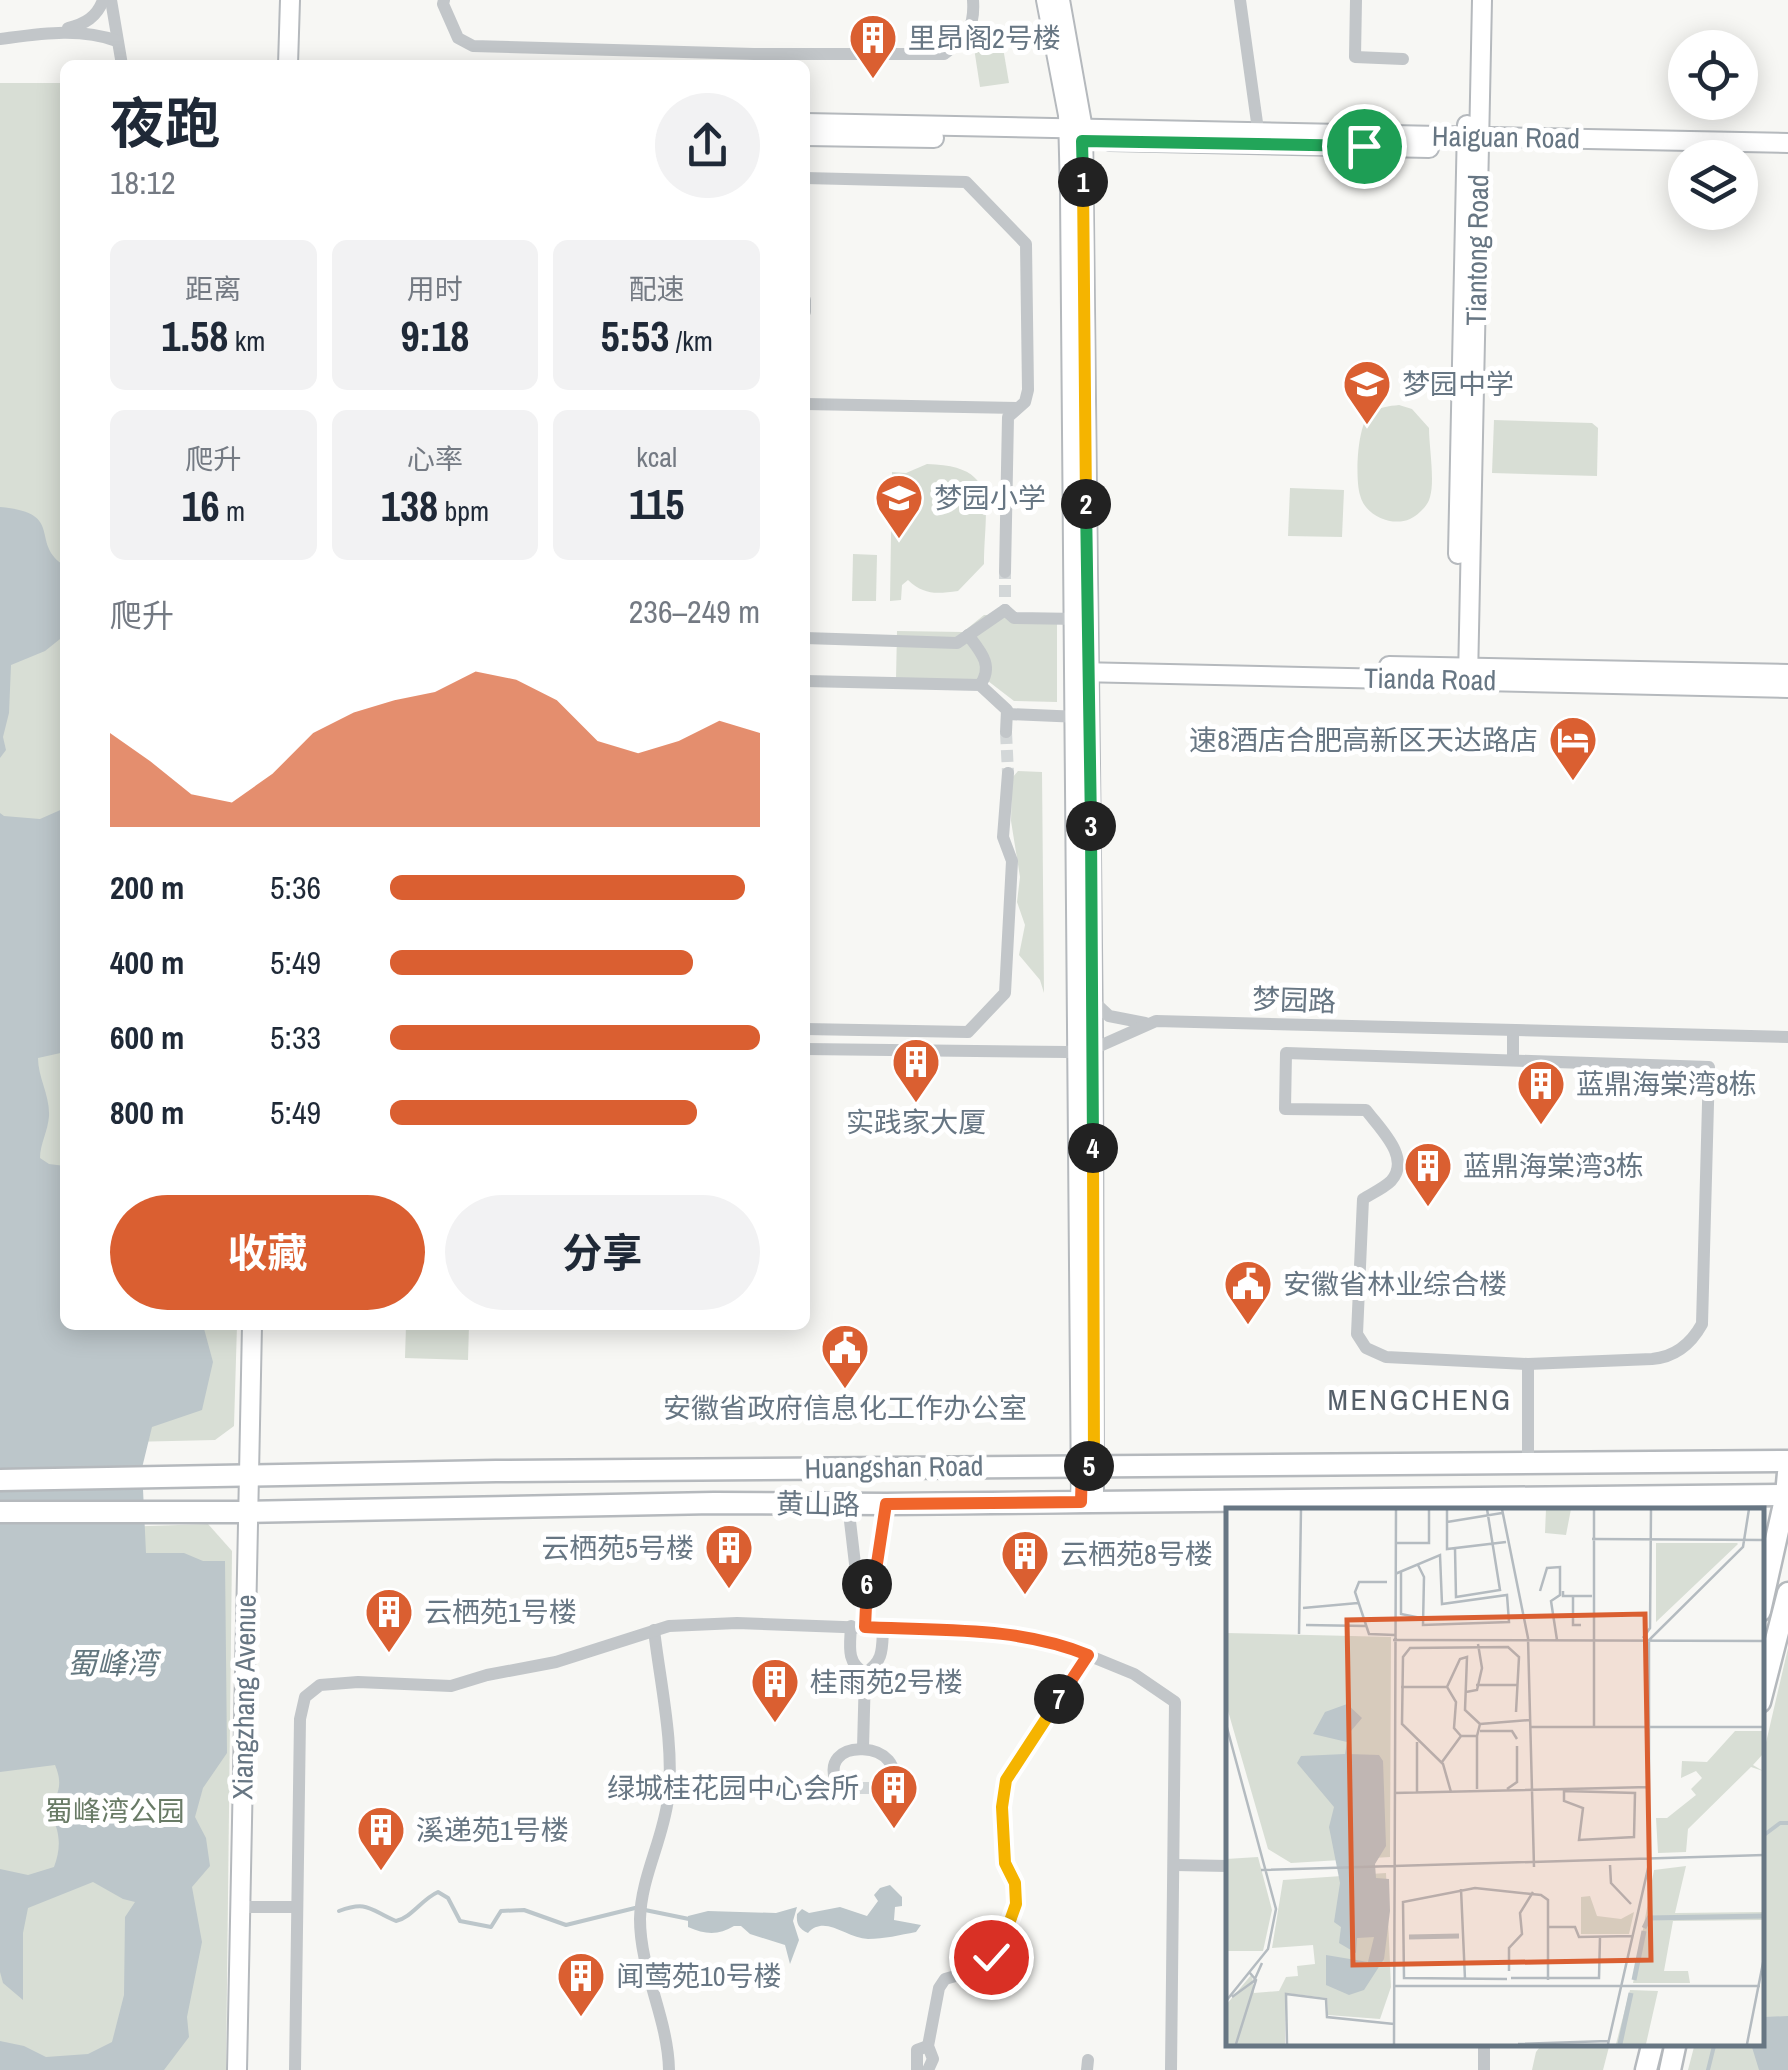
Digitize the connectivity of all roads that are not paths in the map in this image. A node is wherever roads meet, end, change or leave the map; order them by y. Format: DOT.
graph roads {
  1 [pos="107,0"];
  2 [pos="279,0"];
  3 [pos="290,0"];
  4 [pos="444,0"];
  5 [pos="973,0"];
  6 [pos="1046,0"];
  7 [pos="1060,0"];
  8 [pos="1240,0"];
  9 [pos="1356,0"];
  10 [pos="1470,0"];
  11 [pos="1482,0"];
  12 [pos="46,33"];
  13 [pos="0,39"];
  14 [pos="117,41"];
  15 [pos="1403,59"];
  16 [pos="121,60"];
  17 [pos="278,60"];
  18 [pos="288,60"];
  19 [pos="754,60"];
  20 [pos="810,123"];
  21 [pos="1075,135"];
  22 [pos="810,136"];
  23 [pos="1259,138"];
  24 [pos="1473,142"];
  25 [pos="1784,144"];
  26 [pos="810,178"];
  27 [pos="810,404"];
  28 [pos="1018,408"];
  29 [pos="1005,572"];
  30 [pos="1079,619"];
  31 [pos="968,635"];
  32 [pos="810,638"];
  33 [pos="1080,666"];
  34 [pos="1462,673"];
  35 [pos="1788,674"];
  36 [pos="810,681"];
  37 [pos="980,685"];
  38 [pos="1788,688"];
  39 [pos="1008,714"];
  40 [pos="1081,717"];
  41 [pos="1006,732"];
  42 [pos="1008,773"];
  43 [pos="1093,1001"];
  44 [pos="1148,1023"];
  45 [pos="810,1029"];
  46 [pos="1513,1030"];
  47 [pos="1788,1037"];
  48 [pos="1086,1049"];
  49 [pos="810,1050"];
  50 [pos="1513,1060"];
  51 [pos="252,1330"];
  52 [pos="260,1330"];
  53 [pos="1528,1364"];
  54 [pos="1788,1461"];
  55 [pos="1528,1462"];
  56 [pos="1088,1466"];
  57 [pos="1788,1473"];
  58 [pos="253,1474"];
  59 [pos="0,1480"];
  60 [pos="1787,1495"];
  61 [pos="1088,1502"];
  62 [pos="848,1504"];
  63 [pos="886,1504"];
  64 [pos="1550,1504"];
  65 [pos="0,1512"];
  66 [pos="252,1512"];
  67 [pos="867,1582"];
  68 [pos="1788,1593"];
  69 [pos="1763,1599"];
  70 [pos="858,1627"];
  71 [pos="883,1628"];
  72 [pos="654,1630"];
  73 [pos="1088,1655"];
  74 [pos="865,1674"];
  75 [pos="1763,1690"];
  76 [pos="863,1748"];
  77 [pos="839,1788"];
  78 [pos="888,1788"];
  79 [pos="1175,1865"];
  80 [pos="1226,1866"];
  81 [pos="245,1906"];
  82 [pos="296,1907"];
  83 [pos="1651,2045"];
  84 [pos="1675,2045"];
  85 [pos="923,2067"];
  86 [pos="237,2070"];
  87 [pos="248,2070"];
  88 [pos="295,2070"];
  89 [pos="669,2070"];
  90 [pos="1171,2070"];
  91 [pos="1646,2070"];
  92 [pos="1670,2070"];
  1 -- 12 [label="street"];
  1 -- 14 [label="street"];
  2 -- 17 [label="street"];
  3 -- 18 [label="street"];
  4 -- 19 [label="street"];
  5 -- 19 [label="street"];
  6 -- 21 [label="street"];
  7 -- 21 [label="street"];
  8 -- 23 [label="street"];
  9 -- 15 [label="street"];
  10 -- 24 [label="street, Tiantong Road"];
  11 -- 24 [label="street, Tiantong Road"];
  12 -- 13 [label="street"];
  12 -- 14 [label="street"];
  14 -- 16 [label="street"];
  20 -- 21 [label="street, Haiguan Road"];
  21 -- 22 [label="street, Haiguan Road"];
  21 -- 23 [label="street, Haiguan Road"];
  21 -- 30 [label="street"];
  23 -- 24 [label="street, Haiguan Road"];
  24 -- 25 [label="street, Haiguan Road"];
  24 -- 34 [label="street, Tiantong Road"];
  26 -- 28 [label="street"];
  27 -- 28 [label="street"];
  28 -- 29 [label="street"];
  30 -- 31 [label="street"];
  30 -- 33 [label="street"];
  31 -- 32 [label="street"];
  31 -- 37 [label="street"];
  33 -- 34 [label="street, Tianda Road"];
  33 -- 40 [label="street"];
  34 -- 35 [label="street, Tianda Road"];
  34 -- 38 [label="street, Tianda Road"];
  36 -- 37 [label="street"];
  37 -- 39 [label="street"];
  39 -- 40 [label="street"];
  39 -- 41 [label="street"];
  40 -- 43 [label="street"];
  40 -- 48 [label="street"];
  42 -- 45 [label="street"];
  43 -- 44 [label="street"];
  43 -- 48 [label="street"];
  44 -- 46 [label="street, 梦园路"];
  44 -- 48 [label="street, 梦园路"];
  46 -- 47 [label="street, 梦园路"];
  46 -- 50 [label="street"];
  48 -- 49 [label="street, 梦园路"];
  48 -- 56 [label="street"];
  50 -- 53 [label="street"];
  50 -- 53 [label="street"];
  51 -- 58 [label="street, Xiangzhang Avenue"];
  52 -- 58 [label="street, Xiangzhang Avenue"];
  53 -- 55 [label="street"];
  54 -- 55 [label="main road, Huangshan Road"];
  55 -- 56 [label="main road, Huangshan Road"];
  56 -- 58 [label="main road, Huangshan Road"];
  56 -- 61 [label="street"];
  57 -- 60 [label="main road"];
  58 -- 59 [label="main road, Huangshan Road"];
  58 -- 66 [label="street, Xiangzhang Avenue"];
  60 -- 64 [label="main road, 黄山路"];
  60 -- 69 [label="main road"];
  61 -- 63 [label="main road, 黄山路"];
  61 -- 64 [label="main road, 黄山路"];
  62 -- 63 [label="main road, 黄山路"];
  62 -- 66 [label="main road, 黄山路"];
  62 -- 67 [label="street"];
  63 -- 67 [label="street"];
  65 -- 66 [label="main road, 黄山路"];
  66 -- 81 [label="street, Xiangzhang Avenue"];
  67 -- 70 [label="street"];
  68 -- 75 [label="main road"];
  70 -- 71 [label="street"];
  70 -- 72 [label="street"];
  70 -- 74 [label="street"];
  71 -- 73 [label="street"];
  71 -- 74 [label="street"];
  72 -- 82 [label="street"];
  72 -- 89 [label="street"];
  73 -- 79 [label="street"];
  73 -- 85 [label="street"];
  74 -- 76 [label="street"];
  76 -- 77 [label="street"];
  76 -- 78 [label="street"];
  79 -- 80 [label="street"];
  79 -- 90 [label="street"];
  81 -- 82 [label="street"];
  81 -- 86 [label="street, Xiangzhang Avenue"];
  81 -- 87 [label="street, Xiangzhang Avenue"];
  82 -- 88 [label="street"];
  83 -- 91 [label="main road"];
  84 -- 92 [label="main road"];
}
